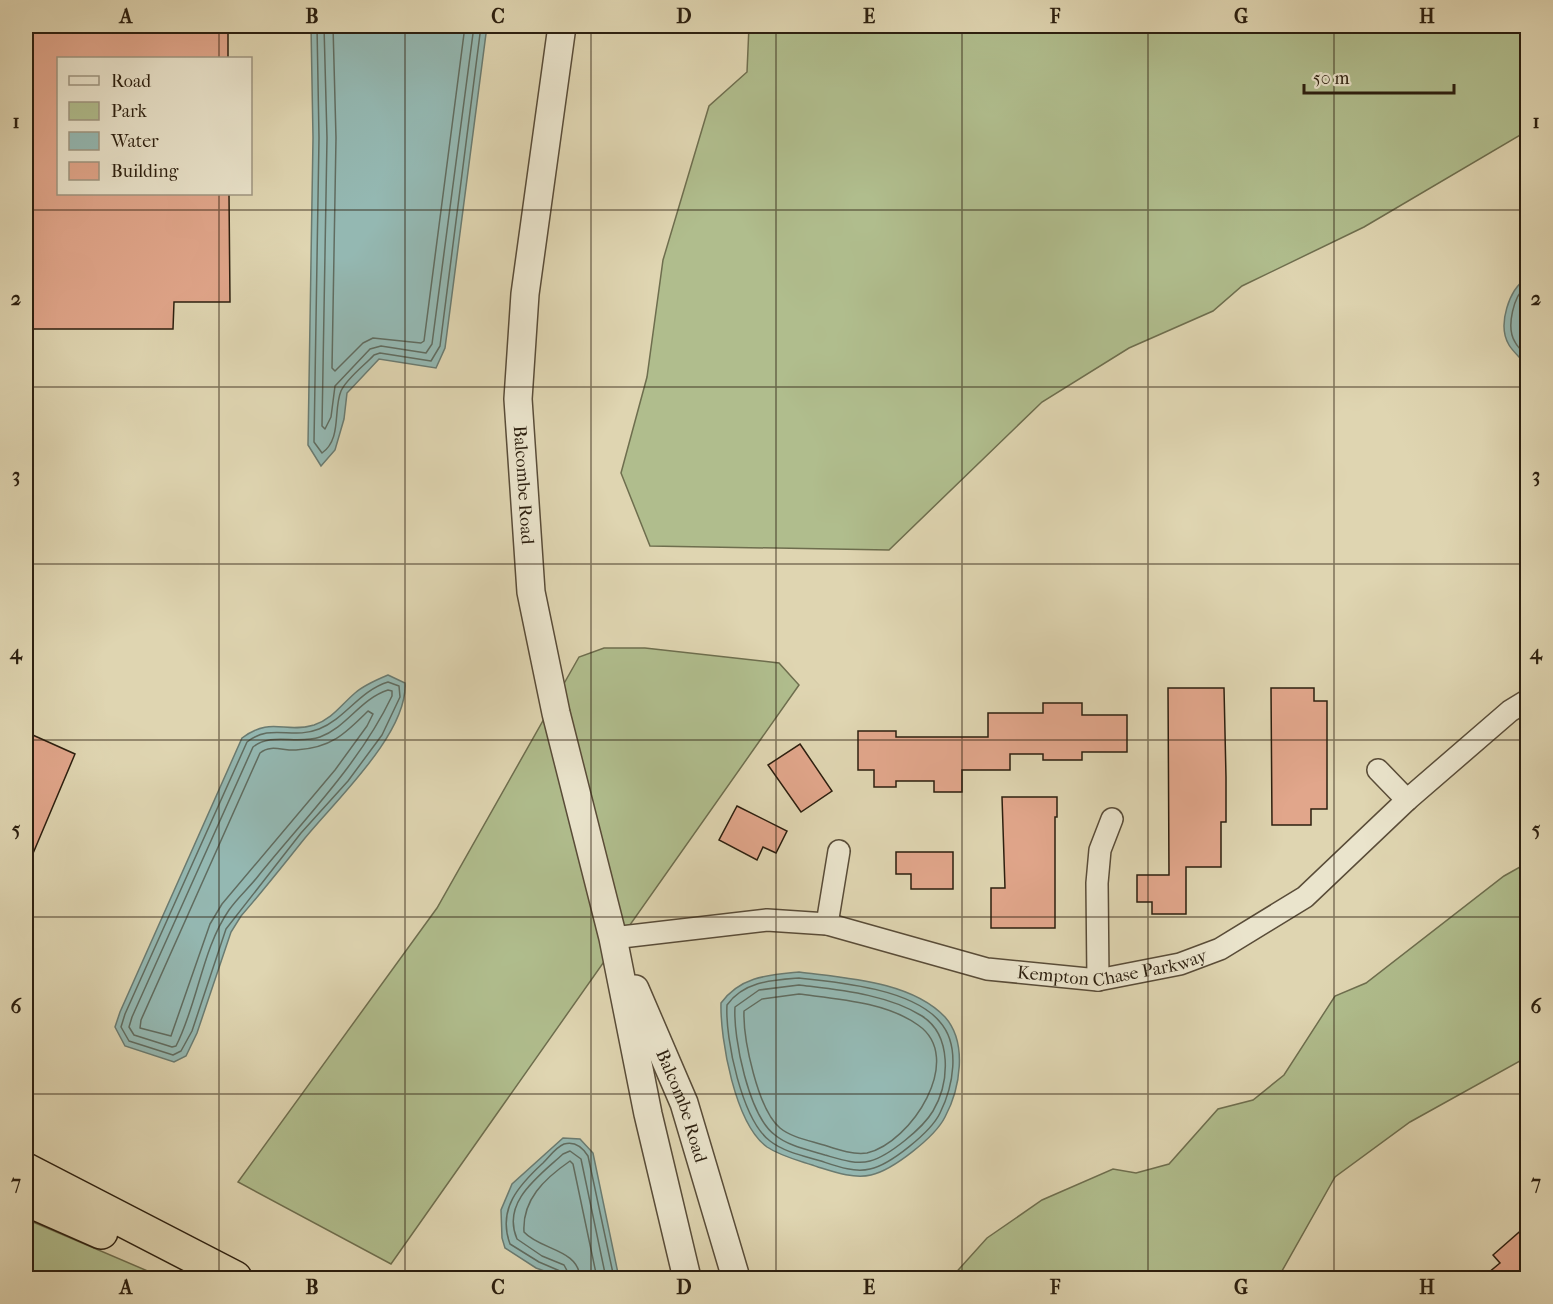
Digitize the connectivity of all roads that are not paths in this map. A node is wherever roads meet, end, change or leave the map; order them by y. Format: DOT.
graph roads {
  1 [pos="562,26"];
  2 [pos="1527,700"];
  3 [pos="1378,770"];
  4 [pos="1407,800"];
  5 [pos="1112,819"];
  6 [pos="839,851"];
  7 [pos="827,924"];
  8 [pos="613,939"];
  9 [pos="1098,980"];
  10 [pos="26,1170"];
  11 [pos="26,1199"];
  12 [pos="207,1278"];
  13 [pos="235,1278"];
  14 [pos="687,1278"];
  15 [pos="736,1278"];
  1 -- 8 [label="street, Balcombe Road"];
  2 -- 4 [label="street, Kempton Chase Parkway"];
  3 -- 4 [label="street"];
  4 -- 9 [label="street, Kempton Chase Parkway"];
  5 -- 9 [label="street"];
  6 -- 7 [label="street"];
  7 -- 8 [label="street, Kempton Chase Parkway"];
  7 -- 9 [label="street, Kempton Chase Parkway"];
  8 -- 14 [label="street, Balcombe Road"];
  8 -- 15 [label="street, Balcombe Road"];
  10 -- 13 [label="highway"];
  11 -- 12 [label="highway"];
}
